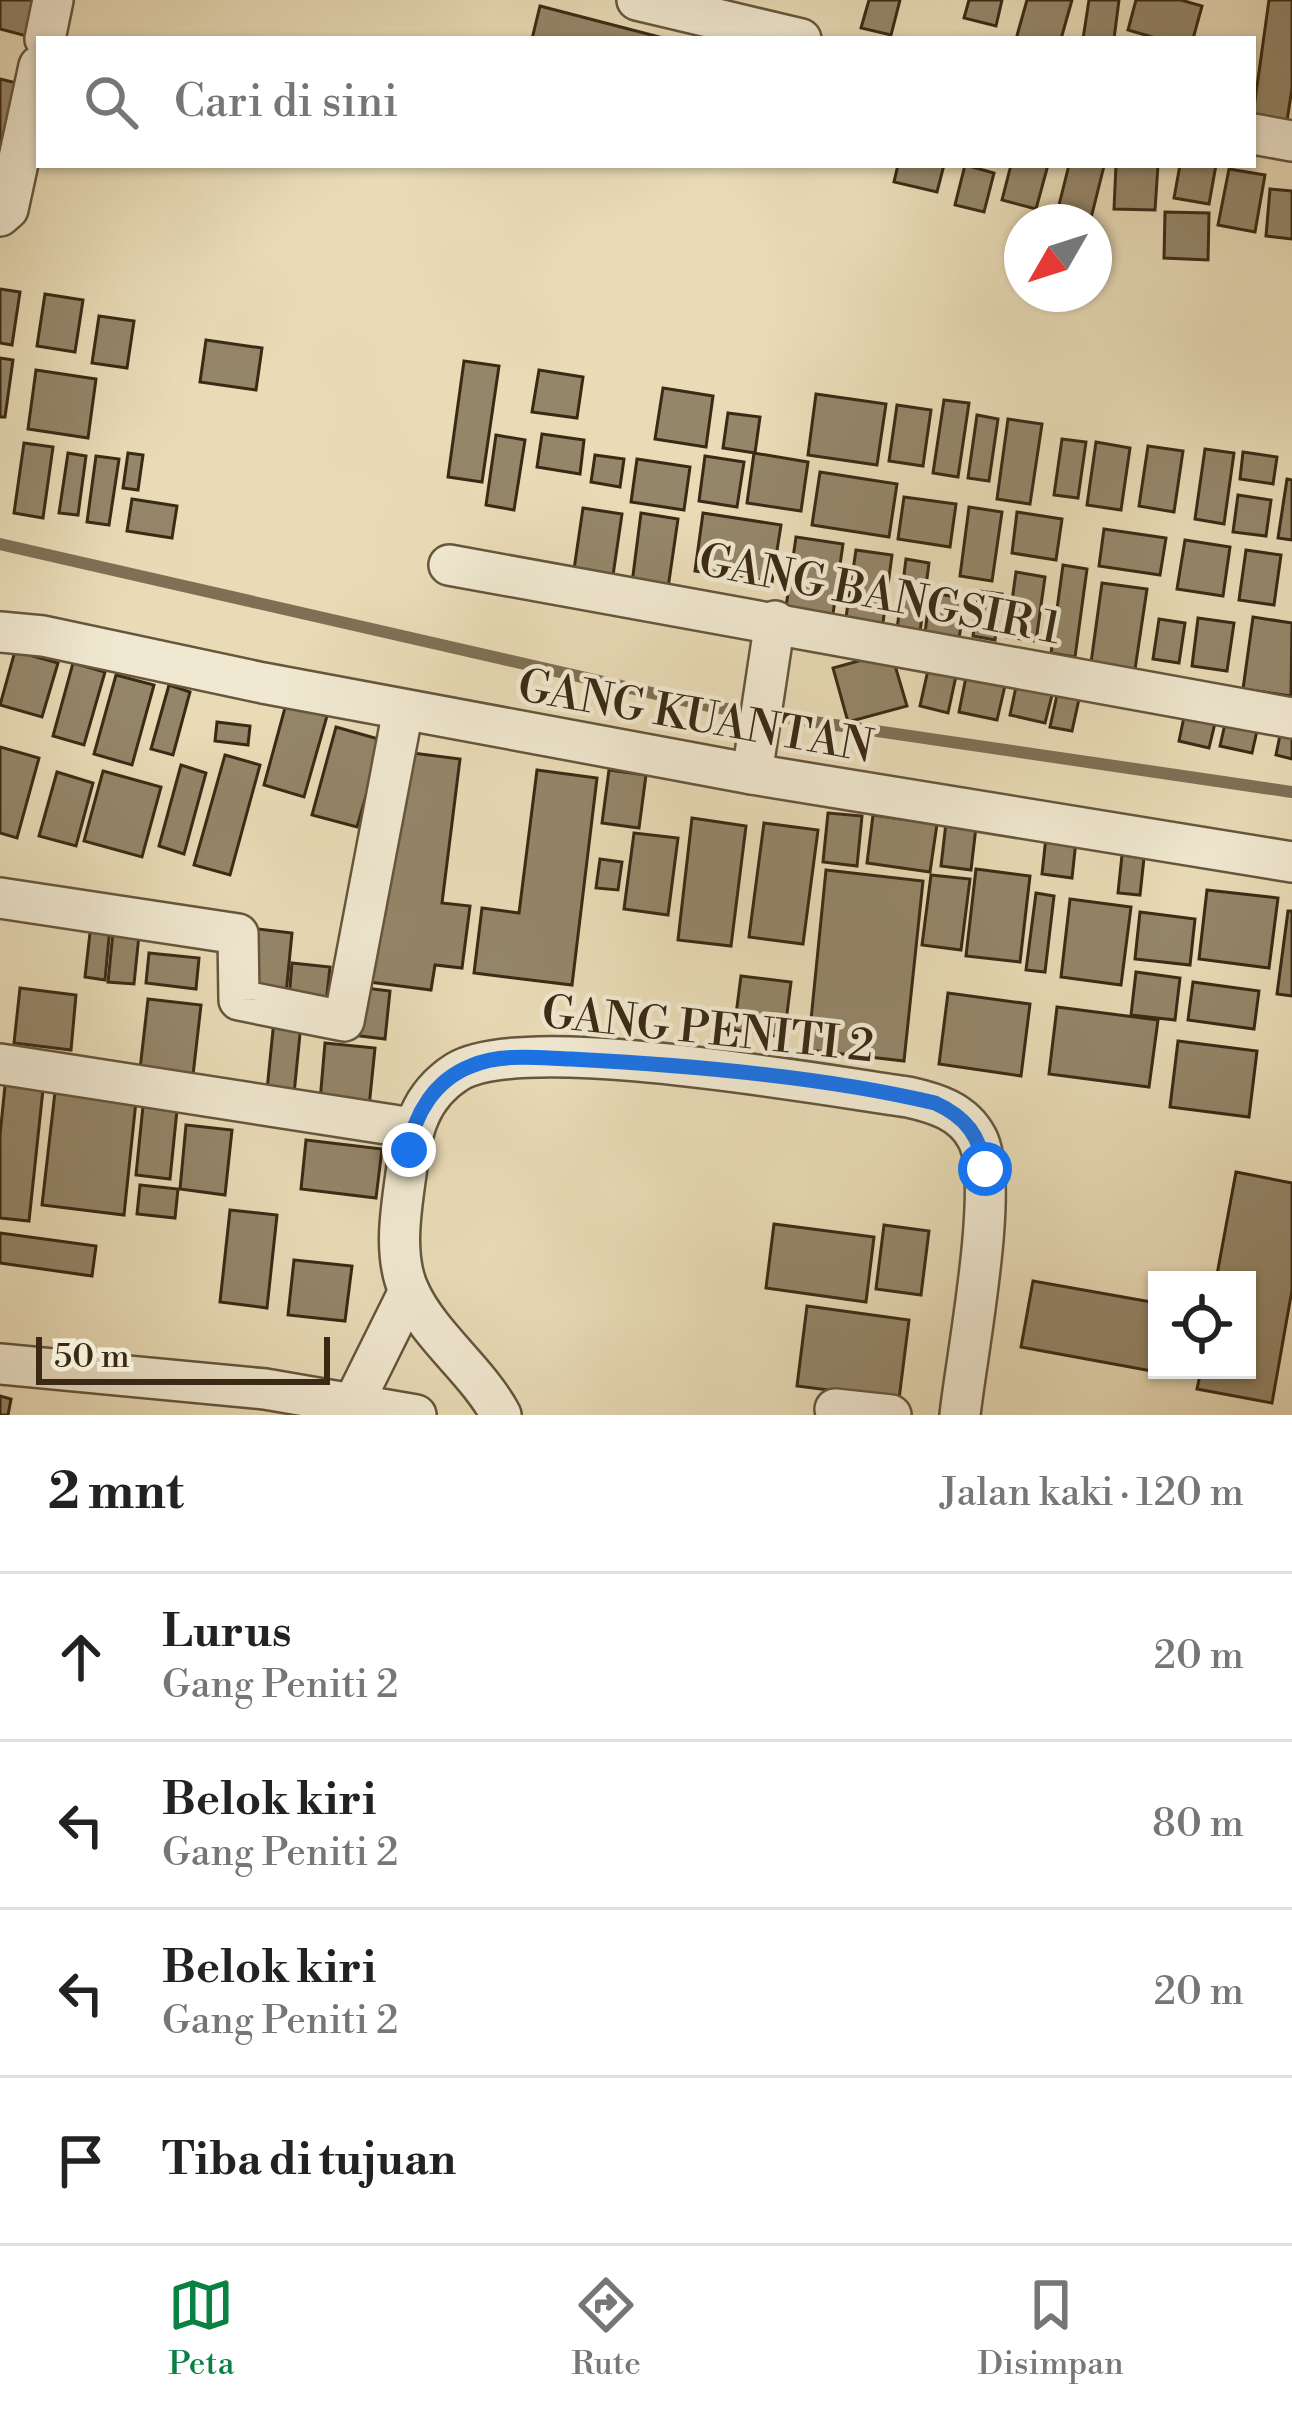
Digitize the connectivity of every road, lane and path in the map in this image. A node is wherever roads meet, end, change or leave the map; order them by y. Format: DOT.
graph roads {
  1 [pos="53,0"];
  2 [pos="637,0"];
  3 [pos="679,5"];
  4 [pos="46,36"];
  5 [pos="790,36"];
  6 [pos="36,80"];
  7 [pos="1256,135"];
  8 [pos="1292,141"];
  9 [pos="0,216"];
  10 [pos="449,565"];
  11 [pos="0,632"];
  12 [pos="773,633"];
  13 [pos="403,710"];
  14 [pos="1292,718"];
  15 [pos="754,756"];
  16 [pos="1292,862"];
  17 [pos="0,898"];
  18 [pos="0,1064"];
  19 [pos="412,1128"];
  20 [pos="409,1291"];
  21 [pos="0,1364"];
  22 [pos="263,1402"];
  23 [pos="354,1402"];
  24 [pos="836,1408"];
  25 [pos="416,1415"];
  26 [pos="501,1415"];
  27 [pos="891,1415"];
  28 [pos="959,1415"];
  1 -- 4 [label="street"];
  2 -- 3 [label="street"];
  3 -- 5 [label="street"];
  6 -- 9 [label="street"];
  7 -- 8 [label="street"];
  10 -- 12 [label="street, GANG BANGSIR 1"];
  11 -- 13 [label="street, GANG KUANTAN"];
  12 -- 14 [label="street, GANG BANGSIR 1"];
  12 -- 15 [label="street"];
  13 -- 15 [label="street, GANG KUANTAN"];
  13 -- 17 [label="street"];
  15 -- 16 [label="street, GANG KUANTAN"];
  18 -- 19 [label="street"];
  19 -- 20 [label="street, GANG PENITI 2"];
  19 -- 28 [label="street, GANG PENITI 2"];
  20 -- 23 [label="street"];
  20 -- 26 [label="street, GANG PENITI 2"];
  21 -- 22 [label="street"];
  22 -- 23 [label="street"];
  23 -- 25 [label="street"];
  24 -- 27 [label="street"];
}
